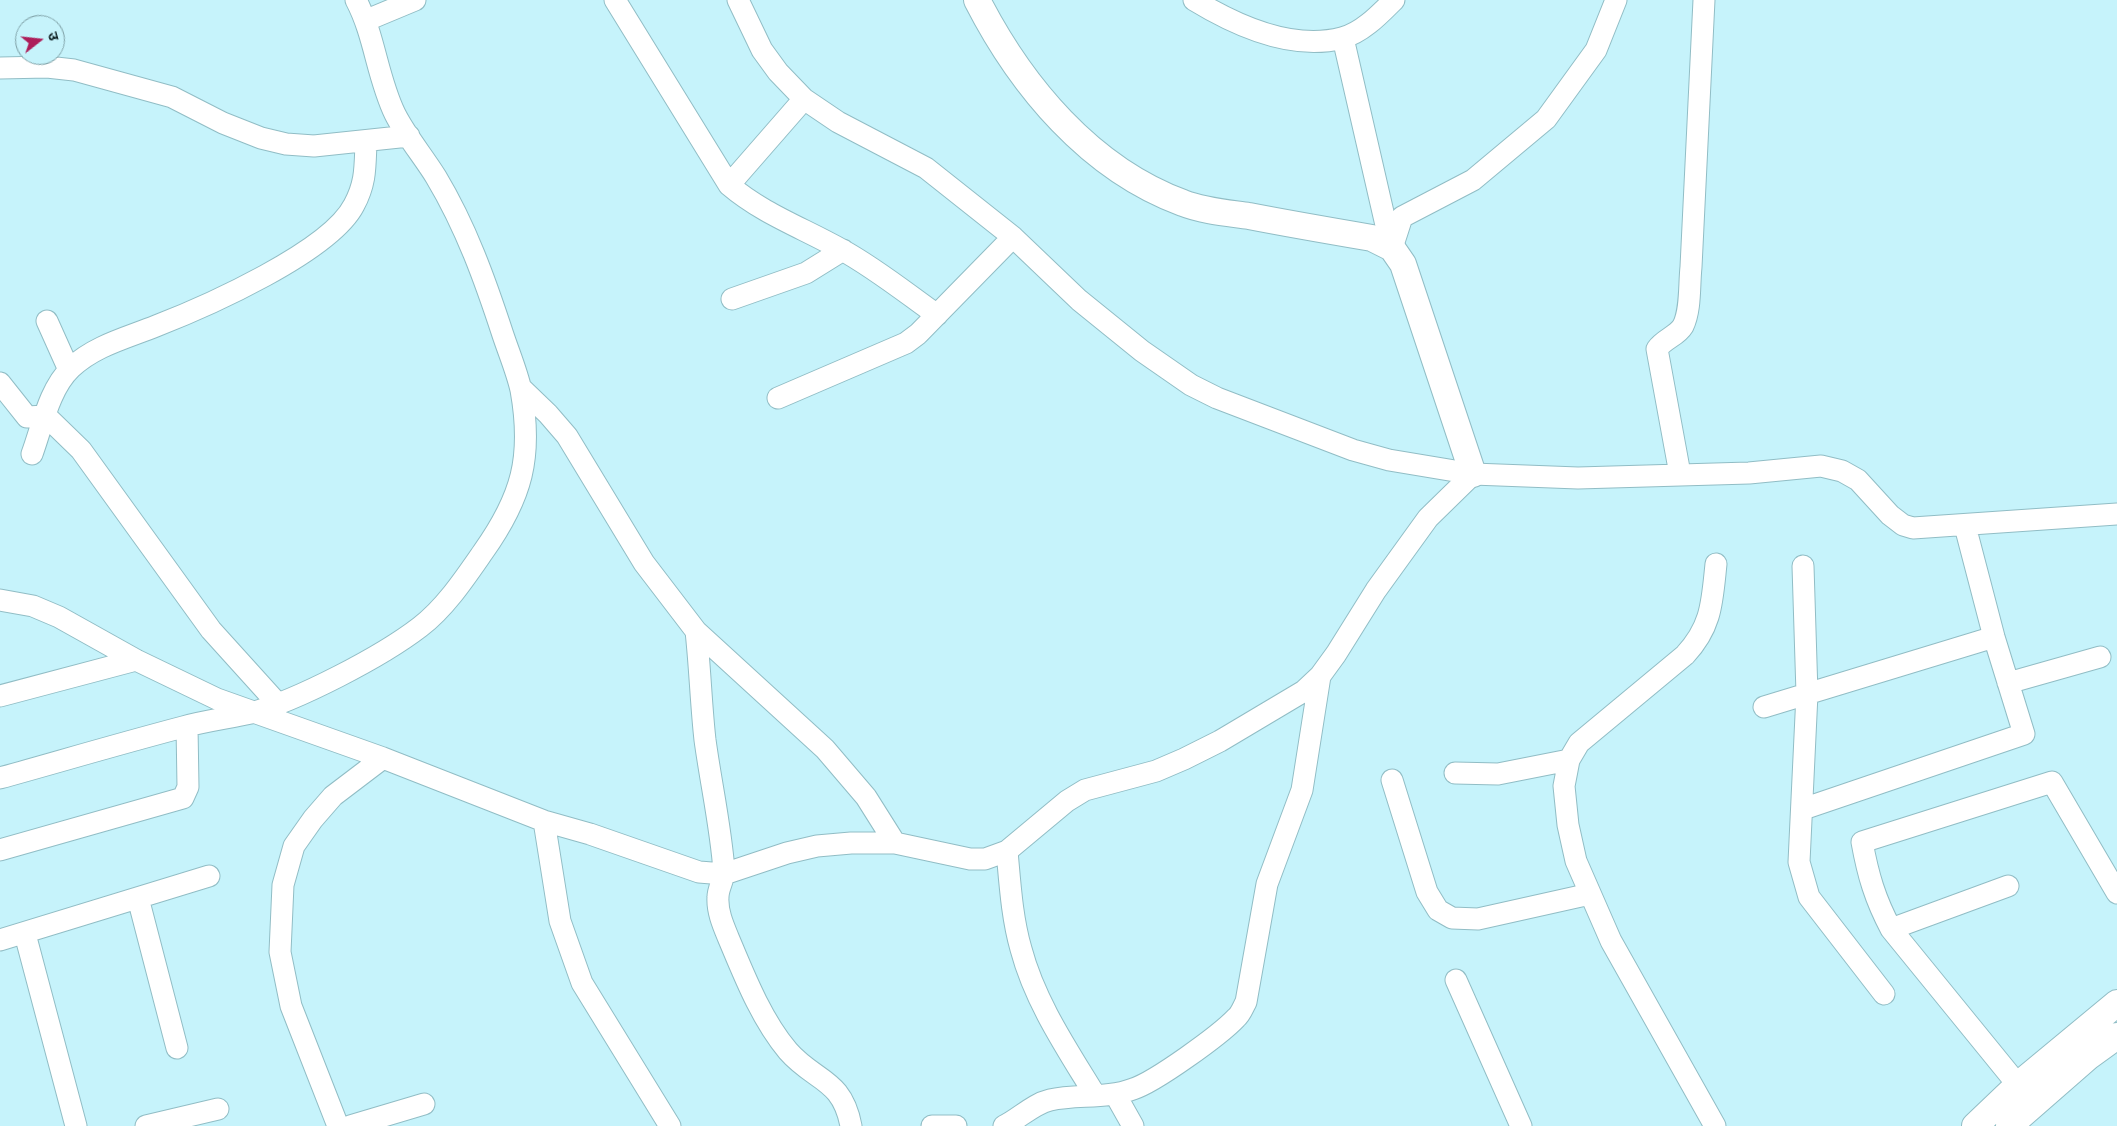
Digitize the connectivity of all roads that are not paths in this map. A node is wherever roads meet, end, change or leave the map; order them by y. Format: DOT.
graph roads {
  1 [pos="356,0"];
  2 [pos="414,0"];
  3 [pos="615,0"];
  4 [pos="738,0"];
  5 [pos="977,0"];
  6 [pos="1194,0"];
  7 [pos="1394,0"];
  8 [pos="1616,0"];
  9 [pos="1704,0"];
  10 [pos="367,20"];
  11 [pos="1343,38"];
  12 [pos="0,68"];
  13 [pos="804,99"];
  14 [pos="409,136"];
  15 [pos="366,142"];
  16 [pos="729,185"];
  17 [pos="1013,237"];
  18 [pos="1392,248"];
  19 [pos="843,250"];
  20 [pos="732,299"];
  21 [pos="937,315"];
  22 [pos="47,321"];
  23 [pos="69,370"];
  24 [pos="0,383"];
  25 [pos="521,388"];
  26 [pos="778,398"];
  27 [pos="46,416"];
  28 [pos="32,454"];
  29 [pos="1473,474"];
  30 [pos="1680,474"];
  31 [pos="2117,514"];
  32 [pos="1965,526"];
  33 [pos="1716,564"];
  34 [pos="1803,566"];
  35 [pos="0,600"];
  36 [pos="696,631"];
  37 [pos="1994,637"];
  38 [pos="2100,656"];
  39 [pos="136,660"];
  40 [pos="1320,676"];
  41 [pos="2008,683"];
  42 [pos="1807,694"];
  43 [pos="0,696"];
  44 [pos="276,703"];
  45 [pos="1764,707"];
  46 [pos="253,712"];
  47 [pos="187,726"];
  48 [pos="383,758"];
  49 [pos="1569,760"];
  50 [pos="1455,773"];
  51 [pos="0,778"];
  52 [pos="1392,780"];
  53 [pos="1802,809"];
  54 [pos="544,821"];
  55 [pos="894,843"];
  56 [pos="0,850"];
  57 [pos="1007,851"];
  58 [pos="724,874"];
  59 [pos="209,876"];
  60 [pos="2008,886"];
  61 [pos="2117,893"];
  62 [pos="1590,894"];
  63 [pos="138,898"];
  64 [pos="1890,929"];
  65 [pos="25,934"];
  66 [pos="0,940"];
  67 [pos="1456,980"];
  68 [pos="1884,994"];
  69 [pos="2117,1002"];
  70 [pos="2117,1036"];
  71 [pos="177,1048"];
  72 [pos="2018,1085"];
  73 [pos="1105,1094"];
  74 [pos="424,1104"];
  75 [pos="218,1109"];
  76 [pos="76,1126"];
  77 [pos="146,1126"];
  78 [pos="338,1126"];
  79 [pos="350,1126"];
  80 [pos="670,1126"];
  81 [pos="851,1126"];
  82 [pos="932,1126"];
  83 [pos="956,1126"];
  84 [pos="1004,1126"];
  85 [pos="1133,1126"];
  86 [pos="1521,1126"];
  87 [pos="1715,1126"];
  88 [pos="1975,1126"];
  89 [pos="2009,1126"];
  1 -- 10 [label="street"];
  2 -- 10 [label="street"];
  3 -- 16 [label="street"];
  4 -- 13 [label="street"];
  5 -- 18 [label="street"];
  6 -- 11 [label="street"];
  7 -- 11 [label="street"];
  8 -- 18 [label="street"];
  9 -- 30 [label="street"];
  10 -- 14 [label="street"];
  11 -- 18 [label="street"];
  12 -- 15 [label="street"];
  13 -- 16 [label="street"];
  13 -- 17 [label="street"];
  14 -- 15 [label="street"];
  14 -- 25 [label="street"];
  15 -- 23 [label="street"];
  16 -- 19 [label="street"];
  17 -- 21 [label="street"];
  17 -- 29 [label="street"];
  18 -- 29 [label="street"];
  19 -- 20 [label="street"];
  19 -- 21 [label="street"];
  21 -- 26 [label="street"];
  22 -- 23 [label="street"];
  23 -- 27 [label="street"];
  24 -- 27 [label="street"];
  25 -- 36 [label="street"];
  25 -- 44 [label="street"];
  27 -- 28 [label="street"];
  27 -- 44 [label="street"];
  29 -- 30 [label="street"];
  29 -- 40 [label="street"];
  30 -- 32 [label="street"];
  31 -- 32 [label="street"];
  32 -- 37 [label="street"];
  33 -- 49 [label="street"];
  34 -- 42 [label="street"];
  35 -- 39 [label="street"];
  36 -- 55 [label="street"];
  36 -- 58 [label="street"];
  37 -- 41 [label="street"];
  37 -- 42 [label="street"];
  38 -- 41 [label="street"];
  39 -- 43 [label="street"];
  39 -- 46 [label="street"];
  40 -- 57 [label="street"];
  40 -- 73 [label="street"];
  41 -- 53 [label="street"];
  42 -- 45 [label="street"];
  42 -- 53 [label="street"];
  44 -- 46 [label="street"];
  46 -- 47 [label="street"];
  46 -- 48 [label="street"];
  47 -- 51 [label="street"];
  47 -- 56 [label="street"];
  48 -- 54 [label="street"];
  48 -- 78 [label="street"];
  49 -- 50 [label="street"];
  49 -- 62 [label="street"];
  52 -- 62 [label="street"];
  53 -- 68 [label="street"];
  54 -- 58 [label="street"];
  54 -- 80 [label="street"];
  55 -- 57 [label="street"];
  55 -- 58 [label="street"];
  57 -- 73 [label="street"];
  58 -- 81 [label="street"];
  59 -- 63 [label="street"];
  60 -- 64 [label="street"];
  61 -- 64 [label="street"];
  62 -- 87 [label="street"];
  63 -- 65 [label="street"];
  63 -- 71 [label="street"];
  64 -- 72 [label="street"];
  65 -- 66 [label="street"];
  65 -- 76 [label="street"];
  67 -- 86 [label="street"];
  69 -- 72 [label="street"];
  70 -- 89 [label="street"];
  72 -- 88 [label="street"];
  73 -- 84 [label="street"];
  73 -- 85 [label="street"];
  74 -- 79 [label="street"];
  75 -- 77 [label="street"];
  82 -- 83 [label="street"];
}
